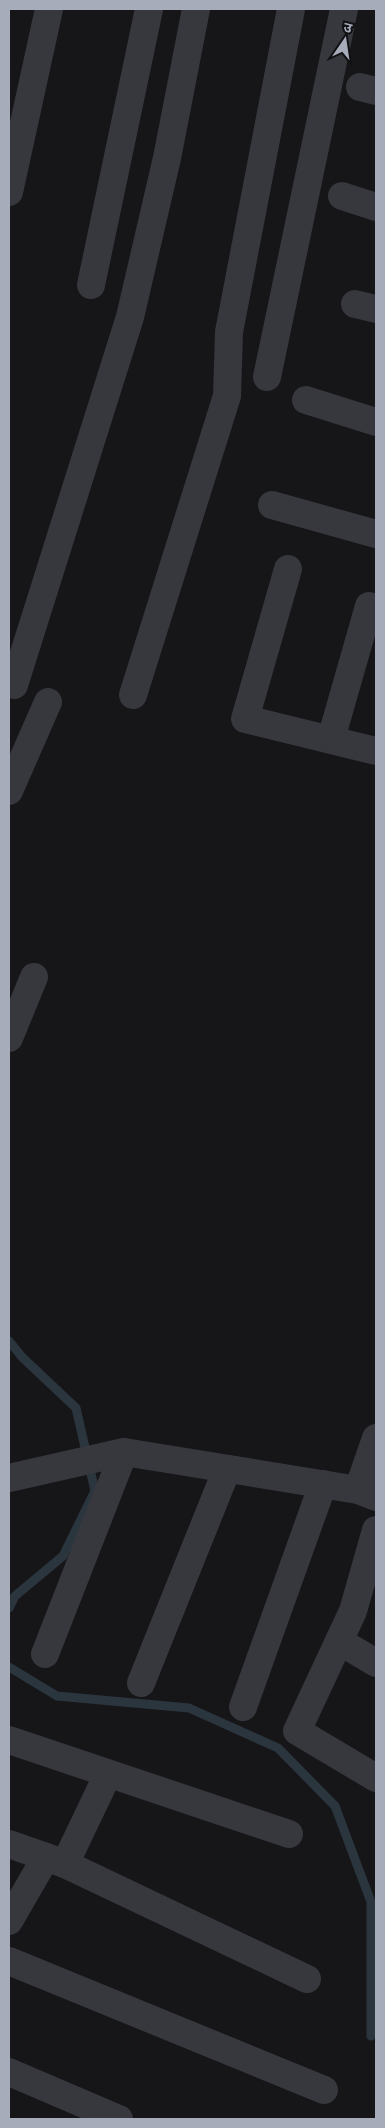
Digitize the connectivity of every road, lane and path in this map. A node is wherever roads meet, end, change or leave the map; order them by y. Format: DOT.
graph roads {
  1 [pos="49,9"];
  2 [pos="149,9"];
  3 [pos="196,9"];
  4 [pos="291,9"];
  5 [pos="344,9"];
  6 [pos="9,192"];
  7 [pos="342,196"];
  8 [pos="376,207"];
  9 [pos="90,285"];
  10 [pos="267,378"];
  11 [pos="306,400"];
  12 [pos="376,422"];
  13 [pos="272,505"];
  14 [pos="376,534"];
  15 [pos="288,569"];
  16 [pos="369,606"];
  17 [pos="14,685"];
  18 [pos="133,695"];
  19 [pos="48,702"];
  20 [pos="331,739"];
  21 [pos="376,751"];
  22 [pos="9,791"];
  23 [pos="34,977"];
  24 [pos="9,1038"];
  25 [pos="376,1442"];
  26 [pos="116,1453"];
  27 [pos="227,1469"];
  28 [pos="9,1478"];
  29 [pos="323,1484"];
  30 [pos="367,1494"];
  31 [pos="375,1537"];
  32 [pos="339,1641"];
  33 [pos="45,1654"];
  34 [pos="376,1663"];
  35 [pos="141,1683"];
  36 [pos="243,1707"];
  37 [pos="9,1740"];
  38 [pos="108,1774"];
  39 [pos="376,1778"];
  40 [pos="289,1834"];
  41 [pos="9,1844"];
  42 [pos="55,1861"];
  43 [pos="9,1921"];
  44 [pos="9,1961"];
  45 [pos="307,1979"];
  46 [pos="9,2072"];
  47 [pos="324,2090"];
  48 [pos="119,2119"];
  1 -- 6 [label="street"];
  2 -- 9 [label="street"];
  3 -- 17 [label="street"];
  4 -- 18 [label="street"];
  5 -- 10 [label="street"];
  7 -- 8 [label="street"];
  11 -- 12 [label="street"];
  13 -- 14 [label="street"];
  15 -- 20 [label="street"];
  16 -- 20 [label="street"];
  19 -- 22 [label="street"];
  20 -- 21 [label="street"];
  23 -- 24 [label="street"];
  25 -- 30 [label="street"];
  26 -- 27 [label="street"];
  26 -- 28 [label="street"];
  26 -- 33 [label="street"];
  27 -- 29 [label="street"];
  27 -- 35 [label="street"];
  29 -- 30 [label="street"];
  29 -- 36 [label="street"];
  31 -- 32 [label="street"];
  32 -- 34 [label="street"];
  32 -- 39 [label="street"];
  37 -- 38 [label="street"];
  38 -- 40 [label="street"];
  38 -- 42 [label="street"];
  41 -- 42 [label="street"];
  42 -- 43 [label="street"];
  42 -- 45 [label="street"];
  44 -- 47 [label="street"];
  46 -- 48 [label="street"];
}
